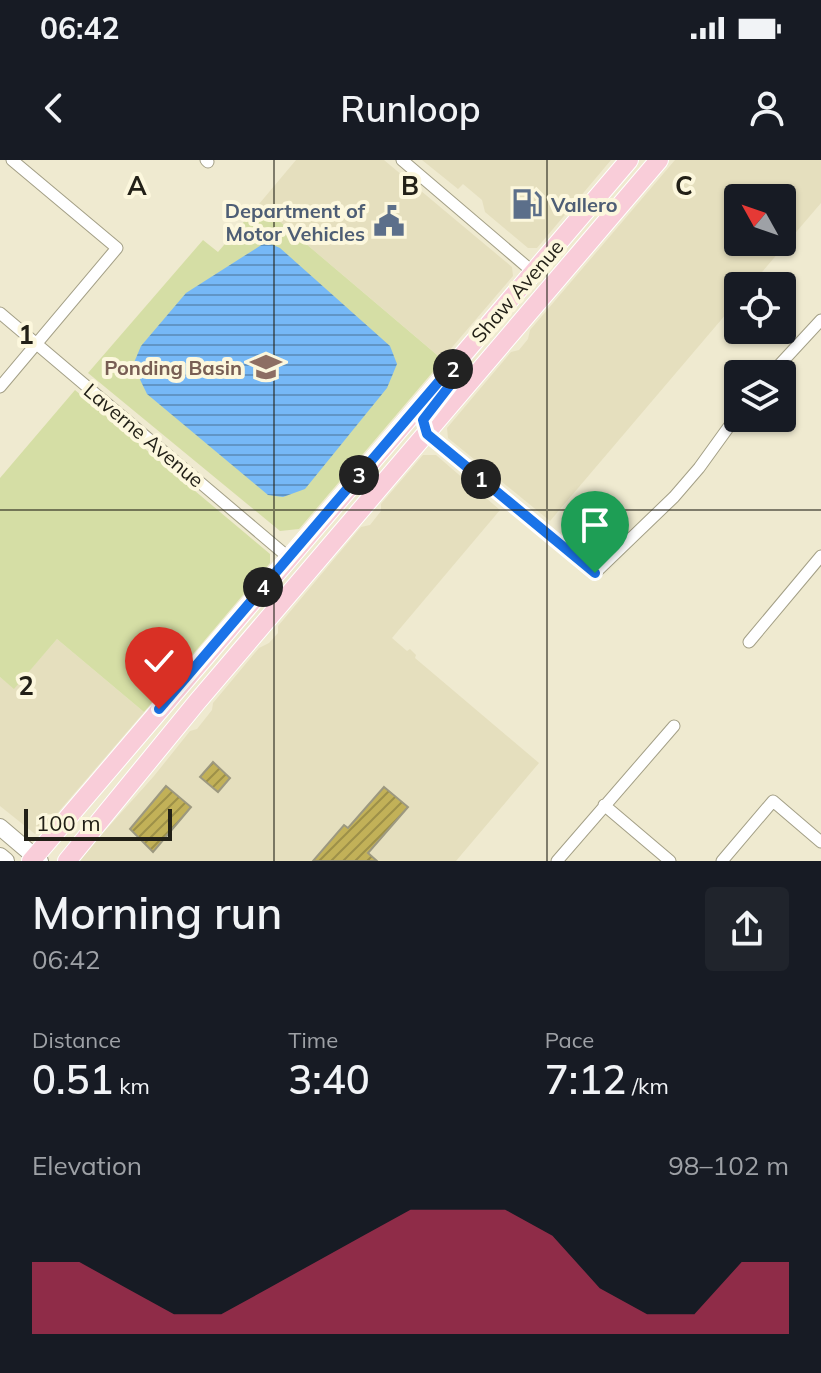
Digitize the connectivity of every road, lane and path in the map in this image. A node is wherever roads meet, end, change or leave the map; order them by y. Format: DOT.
graph roads {
  1 [pos="12,160"];
  2 [pos="402,160"];
  3 [pos="629,160"];
  4 [pos="659,160"];
  5 [pos="533,272"];
  6 [pos="0,313"];
  7 [pos="818,327"];
  8 [pos="511,334"];
  9 [pos="36,344"];
  10 [pos="785,360"];
  11 [pos="453,365"];
  12 [pos="0,387"];
  13 [pos="725,432"];
  14 [pos="427,434"];
  15 [pos="821,556"];
  16 [pos="288,557"];
  17 [pos="251,600"];
  18 [pos="259,629"];
  19 [pos="749,642"];
  20 [pos="189,712"];
  21 [pos="674,726"];
  22 [pos="604,805"];
  23 [pos="0,827"];
  24 [pos="821,842"];
  25 [pos="0,856"];
  26 [pos="35,860"];
  27 [pos="6,861"];
  28 [pos="67,861"];
  29 [pos="557,861"];
  30 [pos="670,861"];
  31 [pos="722,861"];
  1 -- 9 [label="street"];
  2 -- 5 [label="street"];
  3 -- 5 [label="main road, Shaw Avenue"];
  4 -- 8 [label="main road, Shaw Avenue"];
  5 -- 8 [label="main road"];
  5 -- 11 [label="main road, Shaw Avenue"];
  6 -- 9 [label="street, Laverne Avenue"];
  7 -- 10 [label="street"];
  8 -- 14 [label="main road, Shaw Avenue"];
  9 -- 12 [label="street"];
  9 -- 16 [label="street, Laverne Avenue"];
  11 -- 14 [label="main road"];
  11 -- 16 [label="main road, Shaw Avenue"];
  13 -- 14 [label="street"];
  14 -- 18 [label="main road, Shaw Avenue"];
  15 -- 19 [label="street"];
  16 -- 17 [label="main road, Shaw Avenue"];
  16 -- 18 [label="main road"];
  17 -- 20 [label="main road"];
  17 -- 26 [label="main road, Shaw Avenue"];
  18 -- 20 [label="main road, Shaw Avenue"];
  20 -- 28 [label="main road, Shaw Avenue"];
  21 -- 22 [label="street"];
  22 -- 29 [label="street"];
  22 -- 30 [label="street"];
  23 -- 26 [label="main road"];
  24 -- 31 [label="street"];
  25 -- 27 [label="main road"];
}
